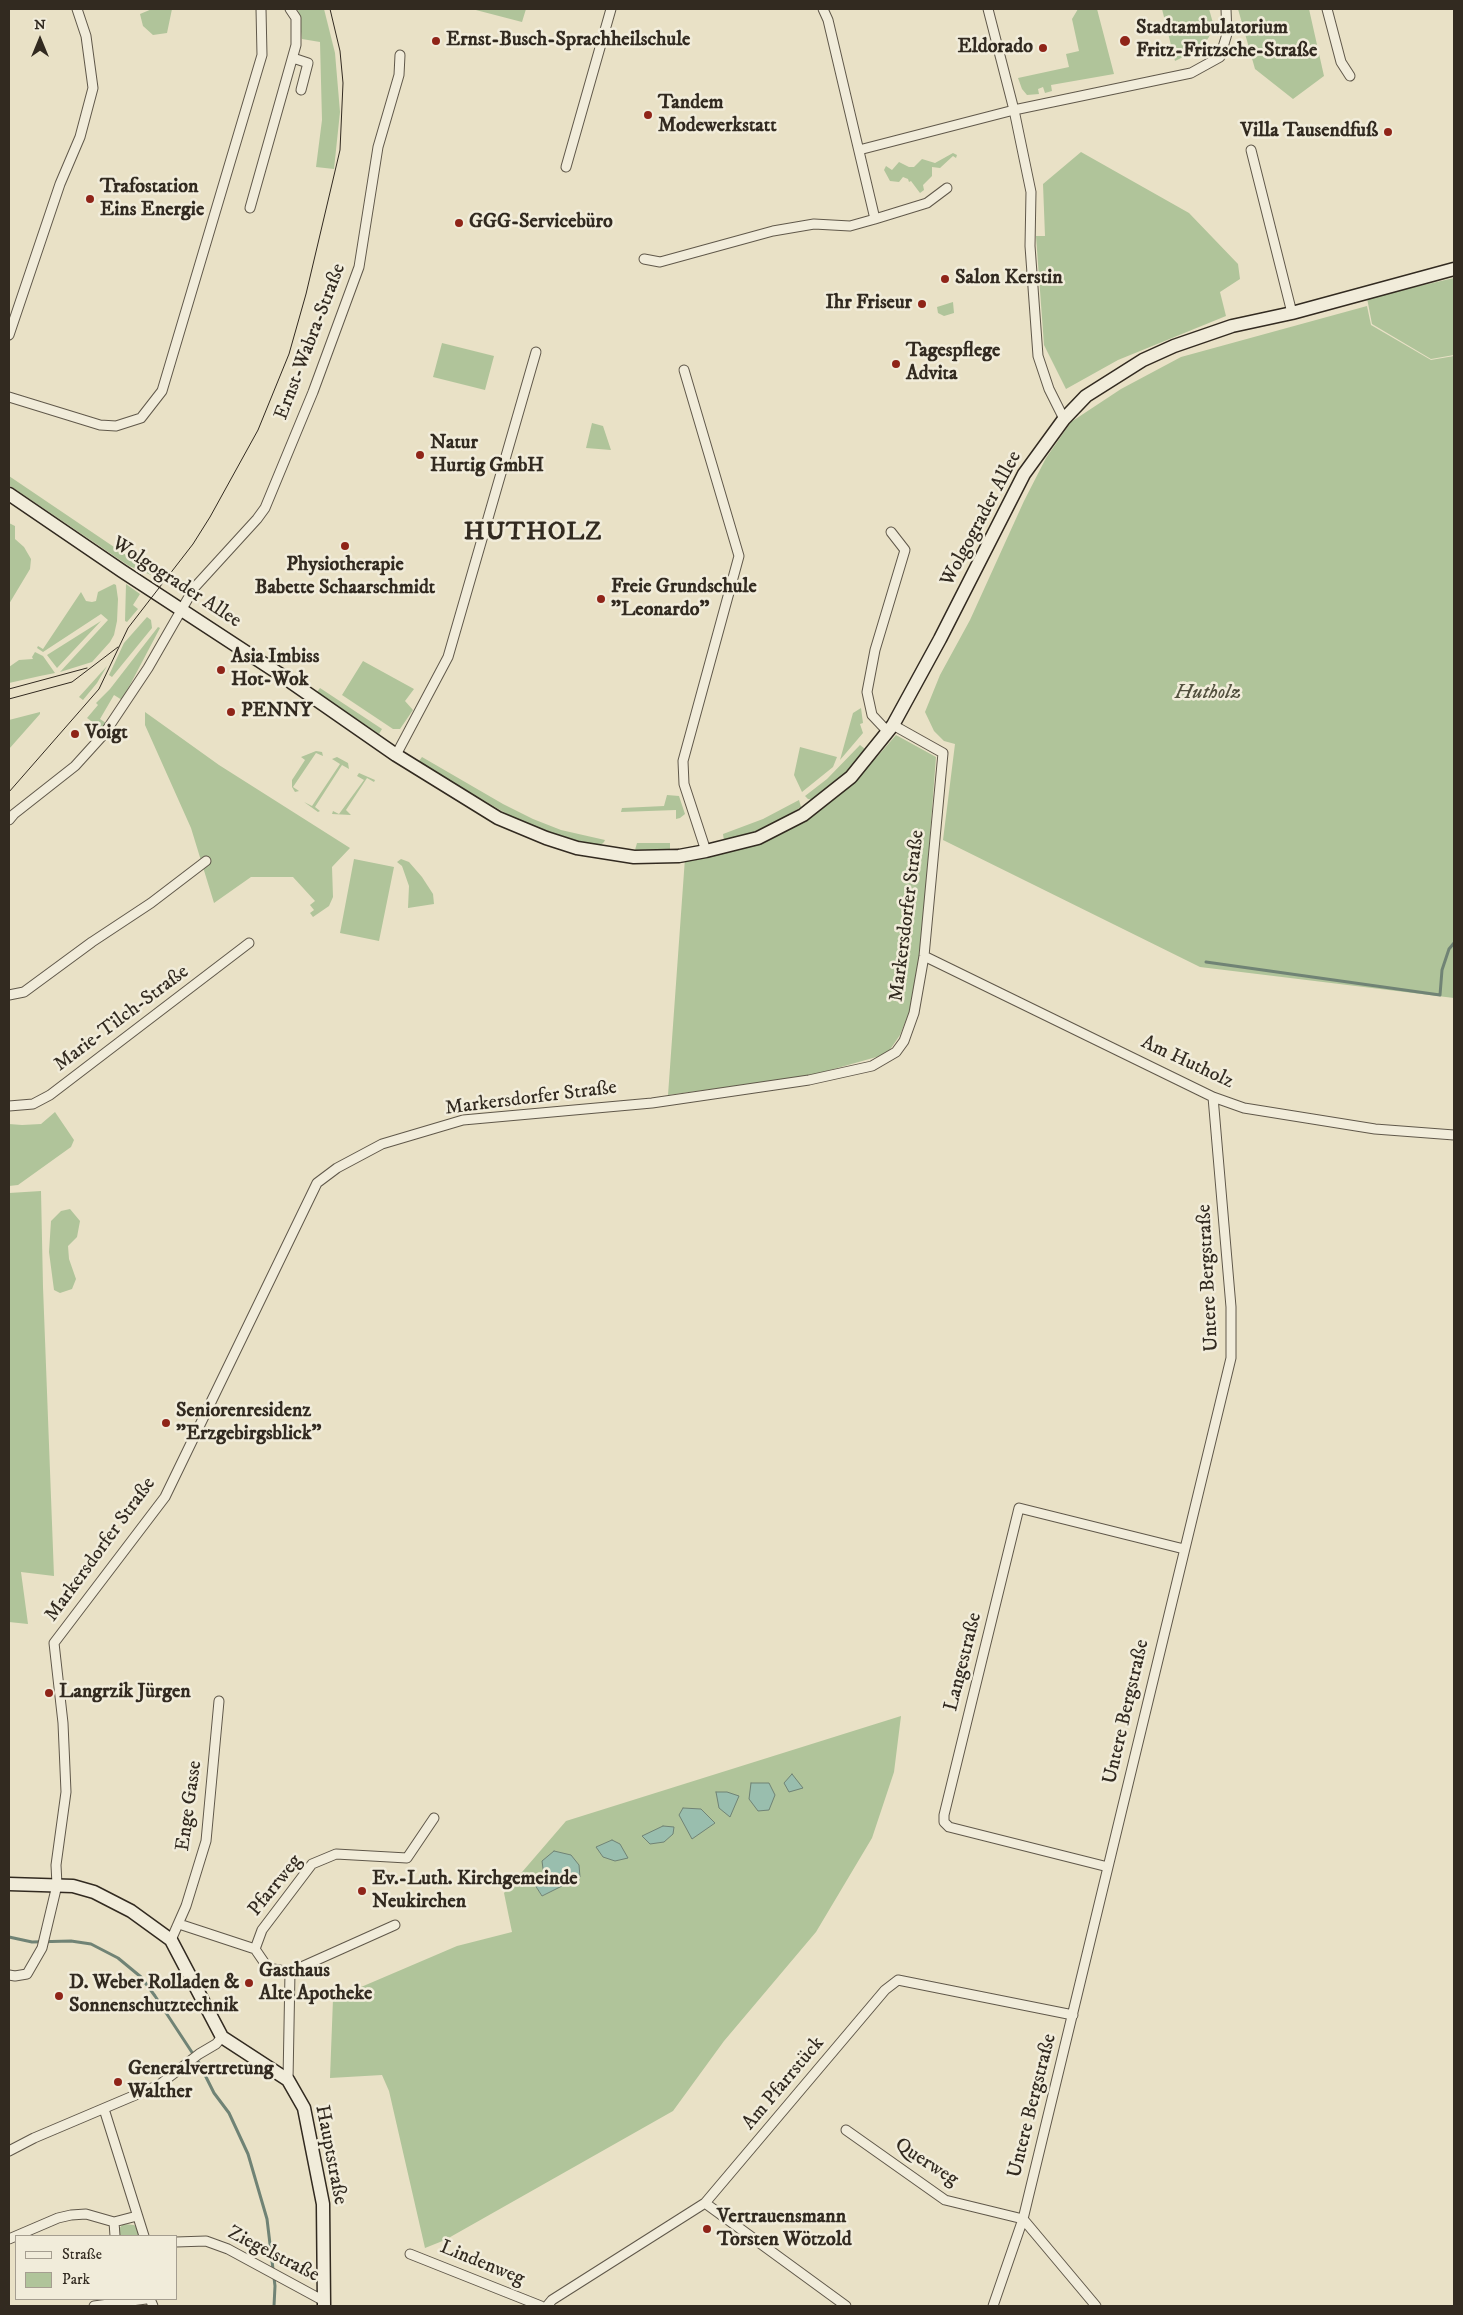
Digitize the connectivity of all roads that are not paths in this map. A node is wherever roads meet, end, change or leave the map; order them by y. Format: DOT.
graph roads {
  1 [pos="78,9"];
  2 [pos="261,9"];
  3 [pos="290,9"];
  4 [pos="612,9"];
  5 [pos="823,9"];
  6 [pos="988,9"];
  7 [pos="1226,9"];
  8 [pos="1327,9"];
  9 [pos="400,55"];
  10 [pos="293,58"];
  11 [pos="1350,76"];
  12 [pos="301,90"];
  13 [pos="1014,110"];
  14 [pos="859,150"];
  15 [pos="1251,150"];
  16 [pos="566,167"];
  17 [pos="947,188"];
  18 [pos="250,208"];
  19 [pos="875,219"];
  20 [pos="644,259"];
  21 [pos="1454,269"];
  22 [pos="1292,313"];
  23 [pos="9,335"];
  24 [pos="536,352"];
  25 [pos="684,370"];
  26 [pos="9,397"];
  27 [pos="1064,418"];
  28 [pos="9,494"];
  29 [pos="891,532"];
  30 [pos="182,609"];
  31 [pos="890,729"];
  32 [pos="396,755"];
  33 [pos="9,820"];
  34 [pos="706,851"];
  35 [pos="206,860"];
  36 [pos="249,944"];
  37 [pos="924,956"];
  38 [pos="9,995"];
  39 [pos="1213,1097"];
  40 [pos="9,1106"];
  41 [pos="1454,1135"];
  42 [pos="1184,1548"];
  43 [pos="219,1701"];
  44 [pos="434,1818"];
  45 [pos="1108,1867"];
  46 [pos="9,1884"];
  47 [pos="57,1885"];
  48 [pos="179,1924"];
  49 [pos="396,1925"];
  50 [pos="171,1940"];
  51 [pos="255,1949"];
  52 [pos="290,1972"];
  53 [pos="9,1975"];
  54 [pos="1073,2015"];
  55 [pos="222,2037"];
  56 [pos="288,2080"];
  57 [pos="104,2109"];
  58 [pos="846,2130"];
  59 [pos="9,2151"];
  60 [pos="705,2203"];
  61 [pos="137,2216"];
  62 [pos="1023,2219"];
  63 [pos="114,2222"];
  64 [pos="18,2235"];
  65 [pos="115,2235"];
  66 [pos="144,2235"];
  67 [pos="178,2242"];
  68 [pos="410,2254"];
  69 [pos="139,2300"];
  70 [pos="324,2304"];
  71 [pos="94,2306"];
  72 [pos="541,2306"];
  73 [pos="547,2306"];
  74 [pos="846,2306"];
  75 [pos="993,2306"];
  76 [pos="1096,2306"];
  1 -- 23 [label="street"];
  2 -- 26 [label="street"];
  3 -- 10 [label="street"];
  4 -- 16 [label="street"];
  5 -- 14 [label="street"];
  6 -- 13 [label="street"];
  7 -- 13 [label="street"];
  8 -- 11 [label="street"];
  9 -- 30 [label="street, Ernst-Wabra-Straße"];
  10 -- 12 [label="street"];
  10 -- 18 [label="street"];
  13 -- 14 [label="street"];
  13 -- 27 [label="street"];
  14 -- 19 [label="street"];
  15 -- 22 [label="street"];
  17 -- 19 [label="street"];
  19 -- 20 [label="street"];
  21 -- 22 [label="main road, Wolgograder Allee"];
  22 -- 27 [label="main road, Wolgograder Allee"];
  24 -- 32 [label="street"];
  25 -- 34 [label="street"];
  27 -- 31 [label="main road, Wolgograder Allee"];
  28 -- 30 [label="main road, Wolgograder Allee"];
  29 -- 31 [label="street"];
  30 -- 32 [label="main road, Wolgograder Allee"];
  30 -- 33 [label="street"];
  31 -- 34 [label="main road, Wolgograder Allee"];
  31 -- 37 [label="street, Markersdorfer Straße"];
  32 -- 34 [label="main road, Wolgograder Allee"];
  35 -- 38 [label="street"];
  36 -- 40 [label="street, Marie-Tilch-Straße"];
  37 -- 39 [label="street, Am Hutholz"];
  37 -- 47 [label="street, Markersdorfer Straße"];
  39 -- 41 [label="street, Am Hutholz"];
  39 -- 42 [label="street, Untere Bergstraße"];
  42 -- 45 [label="street, Untere Bergstraße"];
  42 -- 45 [label="street, Langestraße"];
  43 -- 48 [label="street, Enge Gasse"];
  44 -- 51 [label="street, Pfarrweg"];
  45 -- 54 [label="street, Untere Bergstraße"];
  46 -- 47 [label="main road, Hauptstraße"];
  47 -- 50 [label="main road, Hauptstraße"];
  47 -- 53 [label="street"];
  48 -- 50 [label="street, Enge Gasse"];
  48 -- 51 [label="street, Pfarrweg"];
  49 -- 52 [label="street"];
  50 -- 55 [label="main road, Hauptstraße"];
  51 -- 52 [label="street, Pfarrweg"];
  52 -- 56 [label="street"];
  54 -- 60 [label="street, Am Pfarrstück"];
  54 -- 62 [label="street, Untere Bergstraße"];
  55 -- 56 [label="main road, Hauptstraße"];
  55 -- 57 [label="street"];
  56 -- 70 [label="main road, Hauptstraße"];
  57 -- 59 [label="street"];
  57 -- 61 [label="street"];
  58 -- 62 [label="street, Querweg"];
  60 -- 73 [label="street, Am Pfarrstück"];
  60 -- 74 [label="street"];
  61 -- 63 [label="street"];
  61 -- 66 [label="street"];
  62 -- 75 [label="street, Untere Bergstraße"];
  62 -- 76 [label="street"];
  63 -- 64 [label="street"];
  63 -- 65 [label="street"];
  67 -- 70 [label="street, Ziegelstraße"];
  68 -- 72 [label="street, Lindenweg"];
  69 -- 71 [label="street"];
}
